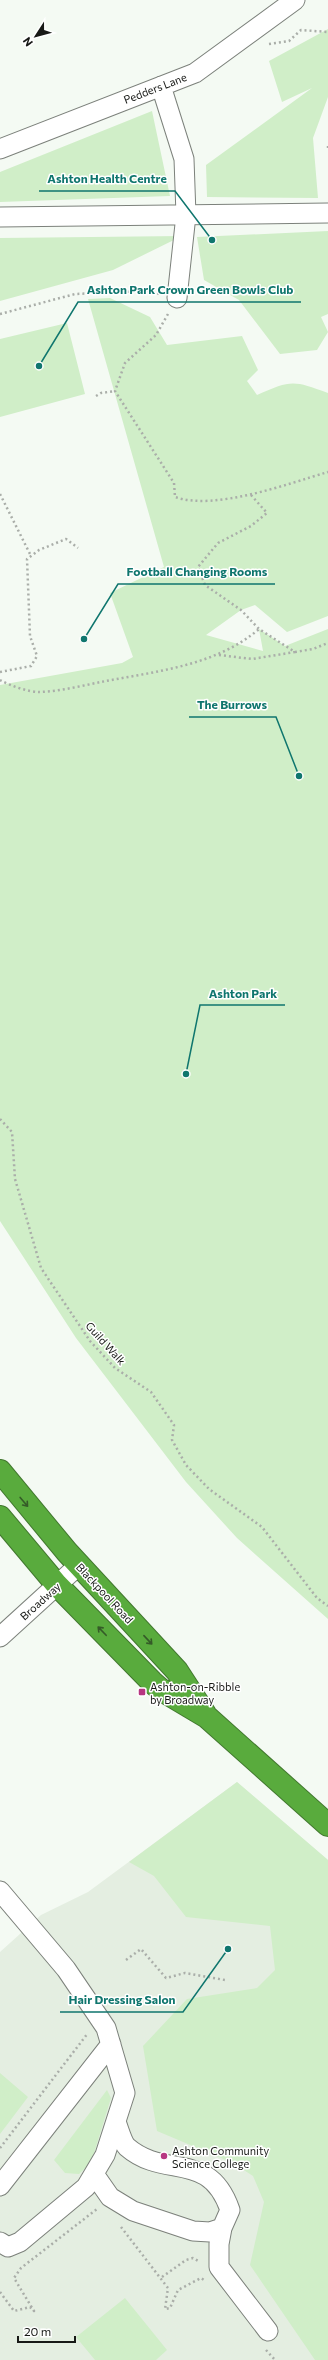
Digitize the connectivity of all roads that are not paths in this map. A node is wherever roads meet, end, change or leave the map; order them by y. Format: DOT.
graph roads {
  1 [pos="295,0"];
  2 [pos="161,86"];
  3 [pos="0,149"];
  4 [pos="328,213"];
  5 [pos="186,215"];
  6 [pos="0,217"];
  7 [pos="177,298"];
  8 [pos="0,1471"];
  9 [pos="0,1517"];
  10 [pos="79,1565"];
  11 [pos="58,1585"];
  12 [pos="0,1637"];
  13 [pos="207,1717"];
  14 [pos="328,1826"];
  15 [pos="0,1891"];
  16 [pos="111,2044"];
  17 [pos="116,2122"];
  18 [pos="94,2174"];
  19 [pos="0,2186"];
  20 [pos="222,2228"];
  21 [pos="0,2242"];
  22 [pos="268,2331"];
  1 -- 2 [label="street, Pedders Lane"];
  2 -- 3 [label="street, Pedders Lane"];
  2 -- 5 [label="street"];
  4 -- 5 [label="street"];
  5 -- 6 [label="street"];
  5 -- 7 [label="street"];
  8 -- 10 [label="highway, Blackpool Road, one-way"];
  9 -- 11 [label="highway, Blackpool Road"];
  10 -- 11 [label="street, Broadway"];
  10 -- 13 [label="highway, Blackpool Road, one-way"];
  11 -- 12 [label="street, Broadway"];
  13 -- 11 [label="highway, Blackpool Road, one-way"];
  13 -- 14 [label="highway, Blackpool Road"];
  15 -- 16 [label="street"];
  16 -- 17 [label="street"];
  16 -- 19 [label="street"];
  17 -- 18 [label="street"];
  17 -- 20 [label="street"];
  18 -- 20 [label="street"];
  18 -- 21 [label="street"];
  20 -- 22 [label="street"];
}
